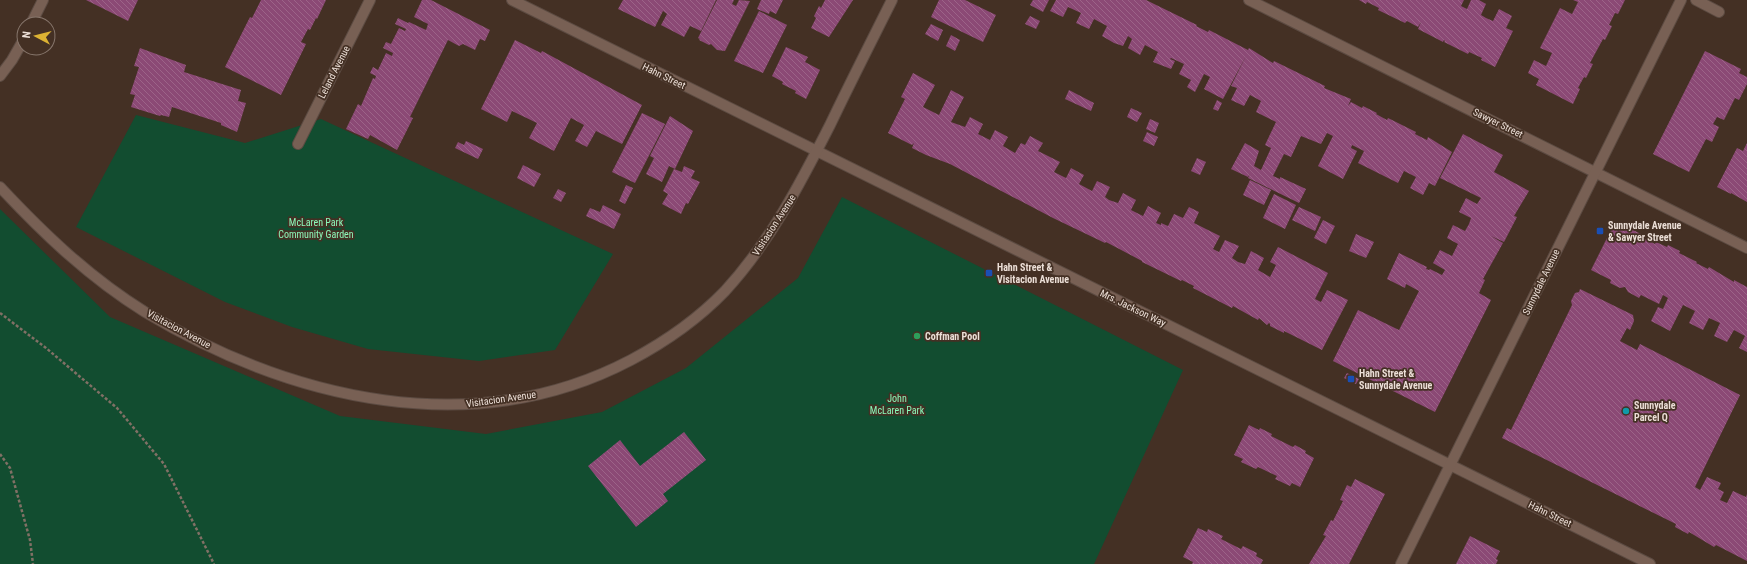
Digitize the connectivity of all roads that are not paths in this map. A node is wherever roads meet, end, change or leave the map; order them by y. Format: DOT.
graph roads {
  1 [pos="43,0"];
  2 [pos="370,0"];
  3 [pos="512,0"];
  4 [pos="892,0"];
  5 [pos="1249,0"];
  6 [pos="1681,0"];
  7 [pos="1696,0"];
  8 [pos="1719,12"];
  9 [pos="35,16"];
  10 [pos="16,53"];
  11 [pos="0,76"];
  12 [pos="298,144"];
  13 [pos="817,151"];
  14 [pos="1596,172"];
  15 [pos="0,187"];
  16 [pos="1747,248"];
  17 [pos="1450,465"];
  18 [pos="1400,564"];
  19 [pos="1650,564"];
  1 -- 9 [label="street"];
  2 -- 12 [label="street, Leland Avenue"];
  3 -- 13 [label="street, Hahn Street"];
  4 -- 13 [label="street, Visitacion Avenue"];
  5 -- 14 [label="street, Sawyer Street"];
  6 -- 14 [label="street, Sunnydale Avenue"];
  7 -- 8 [label="street"];
  10 -- 11 [label="street"];
  13 -- 15 [label="street, Visitacion Avenue"];
  13 -- 17 [label="street, Mrs. Jackson Way"];
  14 -- 16 [label="street, Sawyer Street"];
  14 -- 17 [label="street, Sunnydale Avenue"];
  17 -- 18 [label="street, Sunnydale Avenue"];
  17 -- 19 [label="street, Hahn Street"];
}
